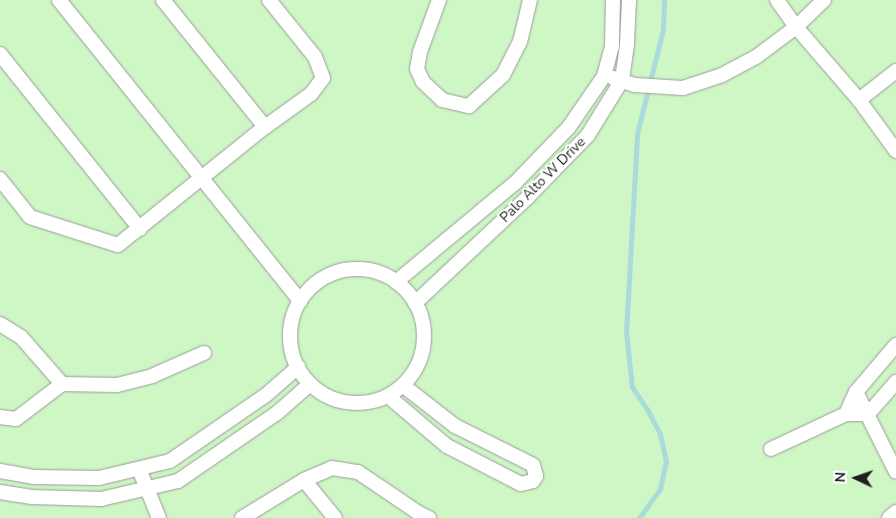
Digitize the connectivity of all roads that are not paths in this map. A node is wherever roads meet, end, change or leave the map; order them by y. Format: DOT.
graph roads {
  1 [pos="59,0"];
  2 [pos="163,0"];
  3 [pos="270,0"];
  4 [pos="439,0"];
  5 [pos="530,0"];
  6 [pos="613,0"];
  7 [pos="629,0"];
  8 [pos="777,0"];
  9 [pos="824,0"];
  10 [pos="796,27"];
  11 [pos="0,54"];
  12 [pos="896,70"];
  13 [pos="604,76"];
  14 [pos="622,80"];
  15 [pos="859,100"];
  16 [pos="265,127"];
  17 [pos="896,152"];
  18 [pos="0,179"];
  19 [pos="201,180"];
  20 [pos="140,228"];
  21 [pos="396,282"];
  22 [pos="300,301"];
  23 [pos="415,303"];
  24 [pos="0,324"];
  25 [pos="896,345"];
  26 [pos="204,354"];
  27 [pos="298,367"];
  28 [pos="896,382"];
  29 [pos="62,384"];
  30 [pos="310,384"];
  31 [pos="404,386"];
  32 [pos="856,392"];
  33 [pos="388,396"];
  34 [pos="846,414"];
  35 [pos="868,414"];
  36 [pos="0,417"];
  37 [pos="771,449"];
  38 [pos="139,469"];
  39 [pos="0,471"];
  40 [pos="896,472"];
  41 [pos="304,480"];
  42 [pos="147,490"];
  43 [pos="0,492"];
  44 [pos="896,512"];
  45 [pos="158,518"];
  46 [pos="242,518"];
  47 [pos="335,518"];
  48 [pos="429,518"];
  49 [pos="889,518"];
  1 -- 19 [label="street"];
  2 -- 16 [label="street"];
  3 -- 16 [label="street"];
  4 -- 5 [label="street"];
  6 -- 13 [label="street, Palo Alto W Drive"];
  7 -- 14 [label="street, Palo Alto W Drive"];
  8 -- 10 [label="street"];
  9 -- 10 [label="street"];
  10 -- 14 [label="street"];
  10 -- 15 [label="street"];
  11 -- 20 [label="street"];
  12 -- 15 [label="street"];
  13 -- 14 [label="street"];
  13 -- 21 [label="street, Palo Alto W Drive"];
  14 -- 23 [label="street, Palo Alto W Drive"];
  15 -- 17 [label="street"];
  16 -- 19 [label="street"];
  18 -- 20 [label="street"];
  19 -- 20 [label="street"];
  19 -- 22 [label="street"];
  21 -- 22 [label="street"];
  21 -- 23 [label="street"];
  22 -- 27 [label="street"];
  23 -- 31 [label="street"];
  24 -- 29 [label="street"];
  25 -- 32 [label="street"];
  26 -- 29 [label="street"];
  27 -- 30 [label="street"];
  27 -- 38 [label="street"];
  28 -- 35 [label="street"];
  29 -- 36 [label="street"];
  30 -- 33 [label="street"];
  30 -- 42 [label="street"];
  31 -- 33 [label="street"];
  31 -- 33 [label="street"];
  32 -- 34 [label="street"];
  32 -- 35 [label="street"];
  34 -- 35 [label="street"];
  34 -- 37 [label="street"];
  35 -- 40 [label="street"];
  38 -- 39 [label="street"];
  38 -- 42 [label="street"];
  41 -- 46 [label="street"];
  41 -- 47 [label="street"];
  41 -- 48 [label="street"];
  42 -- 43 [label="street"];
  42 -- 45 [label="street"];
  44 -- 49 [label="street"];
}
